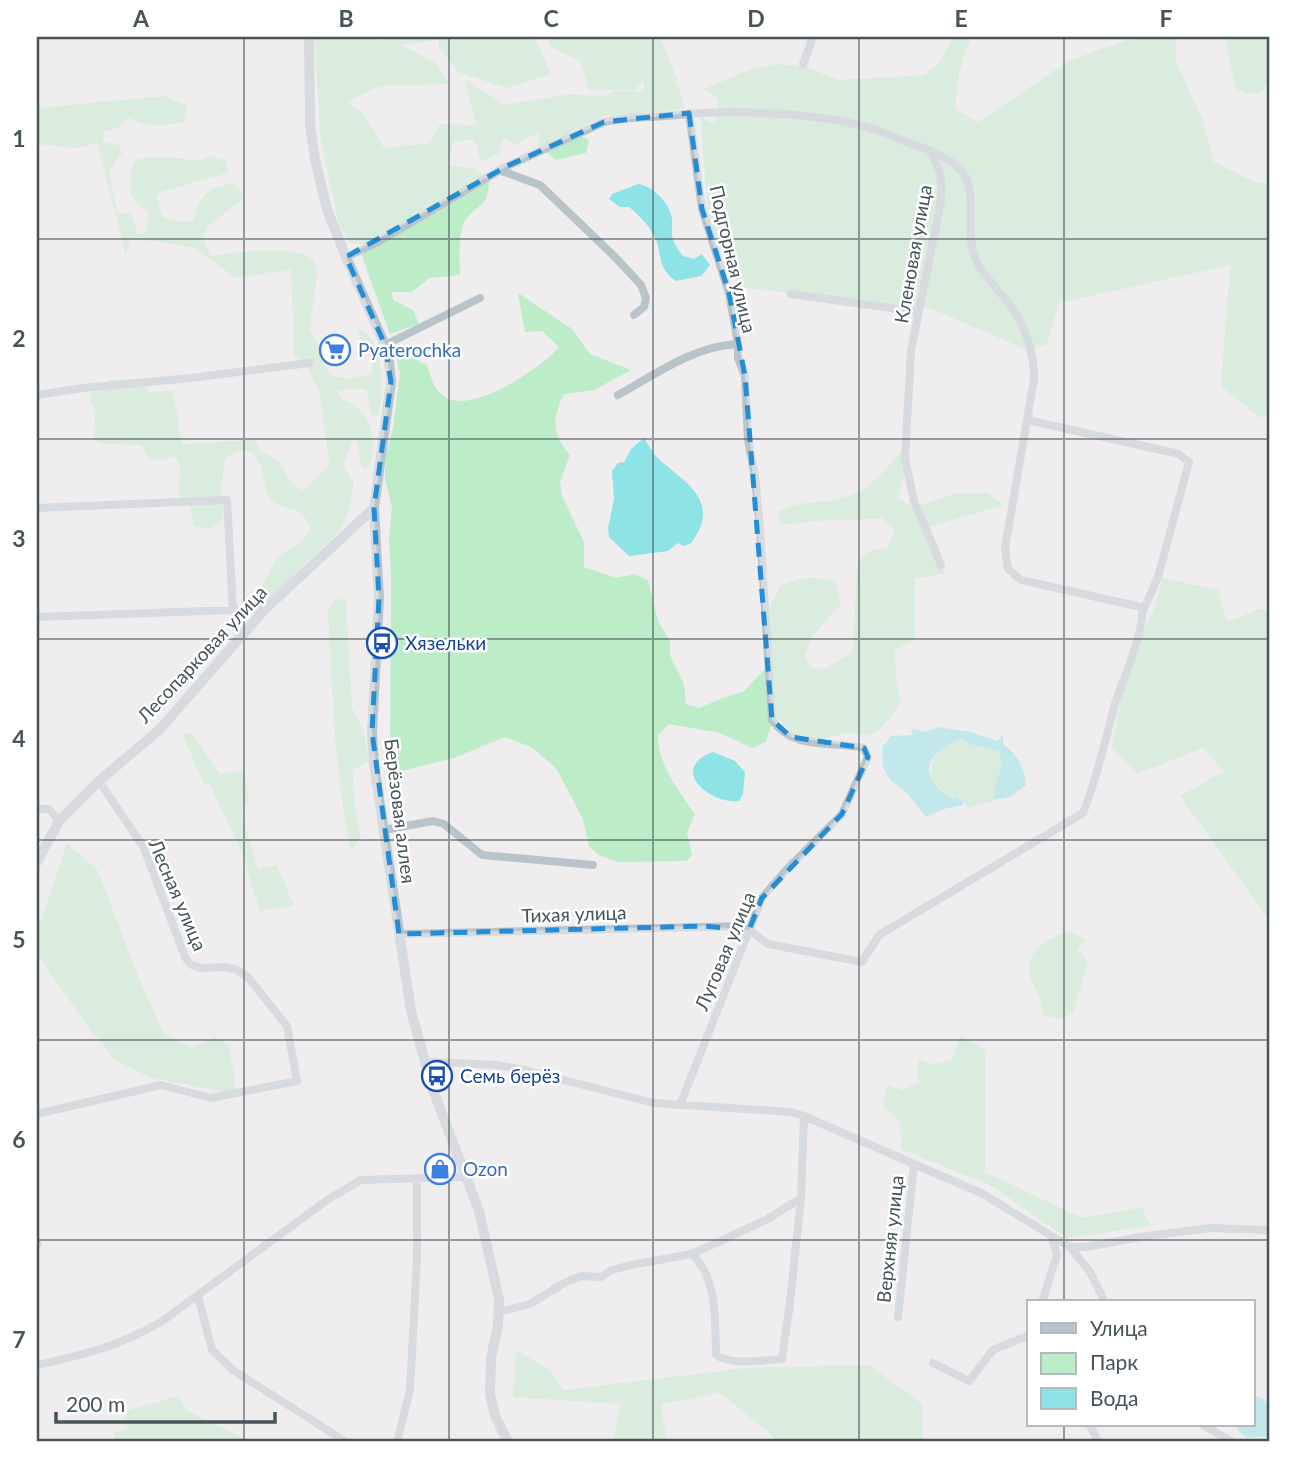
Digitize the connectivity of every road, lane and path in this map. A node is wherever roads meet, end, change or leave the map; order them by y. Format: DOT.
graph roads {
  1 [pos="309,37"];
  2 [pos="813,37"];
  3 [pos="803,64"];
  4 [pos="689,113"];
  5 [pos="930,150"];
  6 [pos="499,170"];
  7 [pos="346,257"];
  8 [pos="791,294"];
  9 [pos="480,298"];
  10 [pos="919,312"];
  11 [pos="634,315"];
  12 [pos="738,344"];
  13 [pos="385,345"];
  14 [pos="310,363"];
  15 [pos="618,395"];
  16 [pos="37,396"];
  17 [pos="1028,416"];
  18 [pos="37,508"];
  19 [pos="374,508"];
  20 [pos="760,536"];
  21 [pos="941,565"];
  22 [pos="265,609"];
  23 [pos="233,611"];
  24 [pos="1143,611"];
  25 [pos="37,617"];
  26 [pos="99,780"];
  27 [pos="37,809"];
  28 [pos="59,821"];
  29 [pos="384,830"];
  30 [pos="37,862"];
  31 [pos="593,865"];
  32 [pos="749,930"];
  33 [pos="399,934"];
  34 [pos="427,1068"];
  35 [pos="680,1104"];
  36 [pos="37,1114"];
  37 [pos="804,1116"];
  38 [pos="914,1164"];
  39 [pos="466,1177"];
  40 [pos="417,1179"];
  41 [pos="801,1198"];
  42 [pos="1270,1230"];
  43 [pos="1052,1237"];
  44 [pos="1070,1247"];
  45 [pos="692,1254"];
  46 [pos="1057,1255"];
  47 [pos="198,1296"];
  48 [pos="1043,1300"];
  49 [pos="1104,1300"];
  50 [pos="499,1312"];
  51 [pos="898,1317"];
  52 [pos="1027,1336"];
  53 [pos="933,1363"];
  54 [pos="37,1365"];
  55 [pos="1090,1426"];
  56 [pos="1205,1426"];
  57 [pos="346,1442"];
  58 [pos="397,1442"];
  59 [pos="508,1442"];
  60 [pos="1098,1442"];
  61 [pos="1233,1442"];
  1 -- 7 [label="street, Берёзовая аллея"];
  2 -- 3 [label="street"];
  4 -- 5 [label="street"];
  4 -- 6 [label="street"];
  4 -- 12 [label="street, Подгорная улица"];
  5 -- 10 [label="street, Кленовая улица"];
  5 -- 17 [label="street, Кленовая улица"];
  6 -- 7 [label="street"];
  6 -- 11 [label="street"];
  7 -- 13 [label="street, Берёзовая аллея"];
  8 -- 10 [label="street"];
  9 -- 13 [label="street"];
  10 -- 21 [label="street, Кленовая улица"];
  12 -- 15 [label="street"];
  12 -- 20 [label="street, Подгорная улица"];
  13 -- 19 [label="street, Берёзовая аллея"];
  14 -- 16 [label="street"];
  17 -- 24 [label="street, Кленовая улица"];
  17 -- 24 [label="street"];
  18 -- 23 [label="street"];
  19 -- 22 [label="street, Лесопарковая улица"];
  19 -- 29 [label="street, Берёзовая аллея"];
  20 -- 32 [label="street, Луговая улица"];
  22 -- 23 [label="street"];
  22 -- 26 [label="street, Лесопарковая улица"];
  23 -- 25 [label="street"];
  24 -- 32 [label="street"];
  26 -- 28 [label="street, Лесопарковая улица"];
  26 -- 36 [label="street, Лесная улица"];
  27 -- 28 [label="street"];
  28 -- 30 [label="street, Лесопарковая улица"];
  29 -- 31 [label="street"];
  29 -- 33 [label="street, Берёзовая аллея"];
  32 -- 33 [label="street, Тихая улица"];
  32 -- 35 [label="street, Луговая улица"];
  33 -- 34 [label="street, Берёзовая аллея"];
  34 -- 35 [label="street"];
  34 -- 39 [label="street, Берёзовая аллея"];
  35 -- 37 [label="street"];
  37 -- 38 [label="street"];
  37 -- 41 [label="street"];
  38 -- 43 [label="street"];
  38 -- 51 [label="street, Верхняя улица"];
  39 -- 40 [label="street"];
  39 -- 50 [label="street, Берёзовая аллея"];
  40 -- 47 [label="street"];
  40 -- 58 [label="street"];
  41 -- 45 [label="street"];
  41 -- 45 [label="street"];
  42 -- 44 [label="street"];
  43 -- 44 [label="street"];
  43 -- 46 [label="street"];
  44 -- 46 [label="street"];
  44 -- 49 [label="street"];
  45 -- 50 [label="street"];
  46 -- 48 [label="street"];
  47 -- 54 [label="street"];
  47 -- 57 [label="street"];
  50 -- 59 [label="street, Берёзовая аллея"];
  52 -- 53 [label="street"];
  55 -- 60 [label="street"];
  56 -- 61 [label="street"];
}
